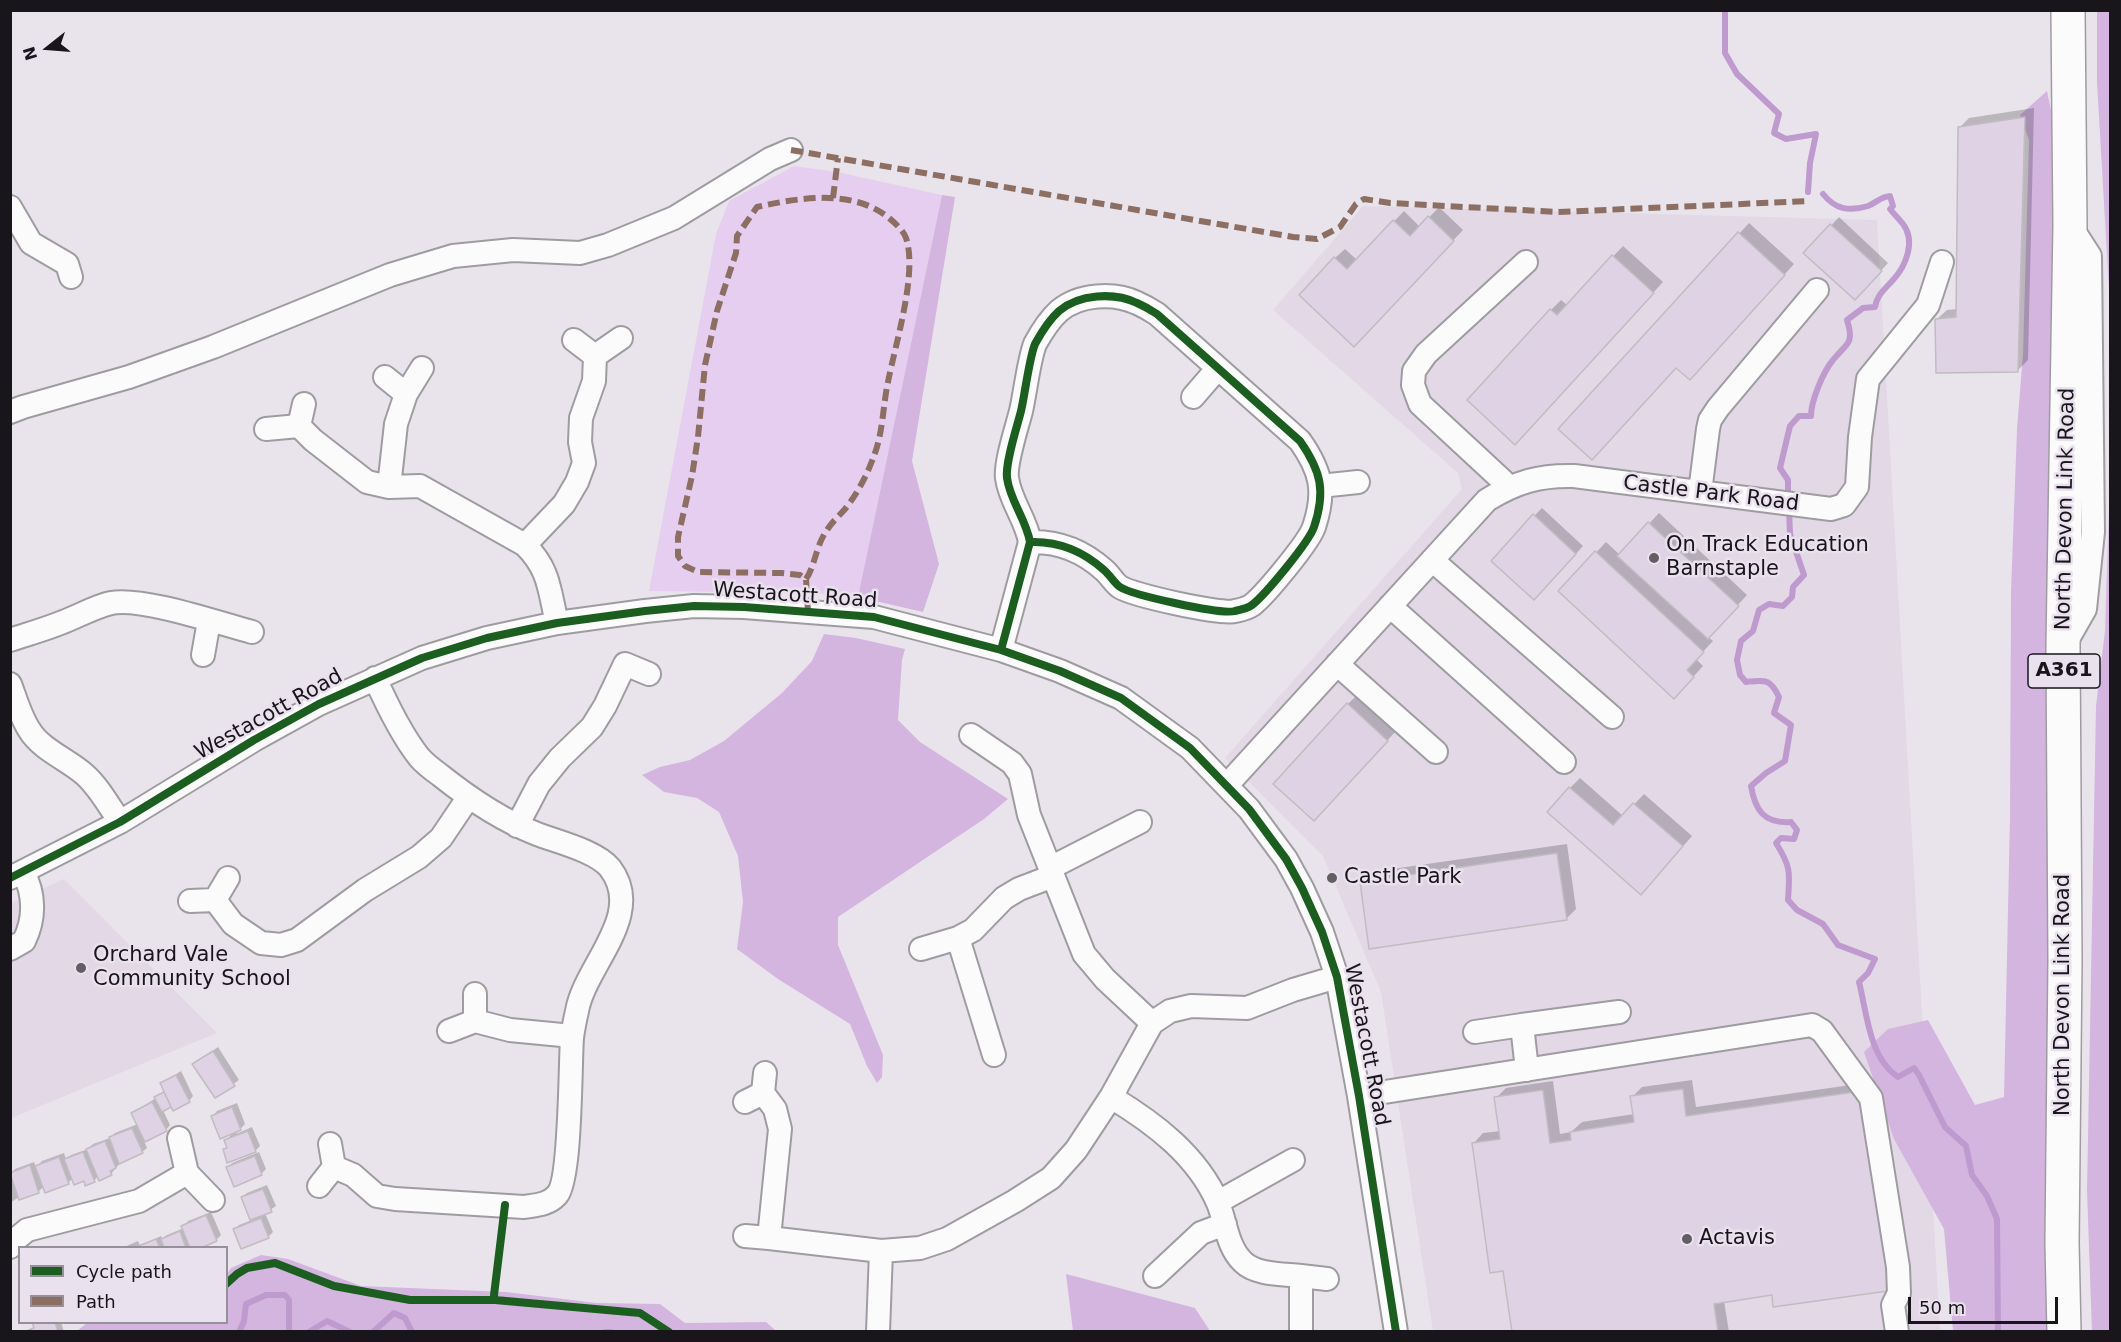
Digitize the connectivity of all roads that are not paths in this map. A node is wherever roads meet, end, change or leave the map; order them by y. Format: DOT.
graph roads {
  1 [pos="2068,10"];
  2 [pos="791,150"];
  3 [pos="10,207"];
  4 [pos="1526,262"];
  5 [pos="1942,262"];
  6 [pos="71,277"];
  7 [pos="1817,290"];
  8 [pos="621,338"];
  9 [pos="574,340"];
  10 [pos="595,356"];
  11 [pos="422,368"];
  12 [pos="1218,368"];
  13 [pos="385,376"];
  14 [pos="406,394"];
  15 [pos="1193,397"];
  16 [pos="10,412"];
  17 [pos="266,429"];
  18 [pos="1358,482"];
  19 [pos="1320,486"];
  20 [pos="389,487"];
  21 [pos="1508,487"];
  22 [pos="1700,492"];
  23 [pos="1030,542"];
  24 [pos="525,544"];
  25 [pos="1432,560"];
  26 [pos="1390,606"];
  27 [pos="209,621"];
  28 [pos="557,623"];
  29 [pos="252,632"];
  30 [pos="10,640"];
  31 [pos="1001,650"];
  32 [pos="204,655"];
  33 [pos="1337,664"];
  34 [pos="649,674"];
  35 [pos="375,678"];
  36 [pos="10,684"];
  37 [pos="1612,717"];
  38 [pos="971,735"];
  39 [pos="1436,752"];
  40 [pos="1564,762"];
  41 [pos="1227,785"];
  42 [pos="468,798"];
  43 [pos="120,822"];
  44 [pos="1140,822"];
  45 [pos="517,826"];
  46 [pos="1051,872"];
  47 [pos="17,875"];
  48 [pos="228,878"];
  49 [pos="215,900"];
  50 [pos="190,901"];
  51 [pos="958,938"];
  52 [pos="10,949"];
  53 [pos="921,949"];
  54 [pos="1336,977"];
  55 [pos="475,994"];
  56 [pos="1619,1012"];
  57 [pos="475,1021"];
  58 [pos="1152,1023"];
  59 [pos="1522,1025"];
  60 [pos="449,1031"];
  61 [pos="1475,1032"];
  62 [pos="572,1036"];
  63 [pos="994,1055"];
  64 [pos="1527,1070"];
  65 [pos="758,1089"];
  66 [pos="1359,1096"];
  67 [pos="1111,1097"];
  68 [pos="179,1138"];
  69 [pos="330,1144"];
  70 [pos="1293,1160"];
  71 [pos="334,1167"];
  72 [pos="187,1173"];
  73 [pos="319,1186"];
  74 [pos="213,1200"];
  75 [pos="1218,1202"];
  76 [pos="1225,1224"];
  77 [pos="745,1236"];
  78 [pos="769,1238"];
  79 [pos="10,1247"];
  80 [pos="881,1251"];
  81 [pos="1155,1276"];
  82 [pos="1301,1276"];
  83 [pos="1327,1279"];
  84 [pos="878,1332"];
  85 [pos="1300,1332"];
  86 [pos="1396,1332"];
  87 [pos="1897,1332"];
  88 [pos="2064,1332"];
  1 -- 88 [label="highway, North Devon Link Road / A361"];
  2 -- 16 [label="street"];
  3 -- 6 [label="street"];
  4 -- 21 [label="street"];
  5 -- 22 [label="street, Castle Park Road"];
  7 -- 22 [label="street"];
  8 -- 10 [label="street"];
  9 -- 10 [label="street"];
  10 -- 24 [label="street"];
  11 -- 14 [label="street"];
  12 -- 15 [label="street"];
  12 -- 19 [label="street"];
  12 -- 23 [label="street"];
  13 -- 14 [label="street"];
  14 -- 20 [label="street"];
  17 -- 20 [label="street"];
  18 -- 19 [label="street"];
  19 -- 23 [label="street"];
  20 -- 24 [label="street"];
  21 -- 22 [label="street, Castle Park Road"];
  21 -- 25 [label="street, Castle Park Road"];
  23 -- 31 [label="street"];
  24 -- 28 [label="street"];
  25 -- 26 [label="street, Castle Park Road"];
  25 -- 37 [label="street"];
  26 -- 33 [label="street, Castle Park Road"];
  26 -- 40 [label="street"];
  27 -- 29 [label="street"];
  27 -- 30 [label="street"];
  27 -- 32 [label="street"];
  28 -- 31 [label="street, Westacott Road"];
  28 -- 35 [label="street, Westacott Road"];
  31 -- 41 [label="street, Westacott Road"];
  33 -- 39 [label="street"];
  33 -- 41 [label="street, Castle Park Road"];
  34 -- 45 [label="street"];
  35 -- 42 [label="street"];
  35 -- 43 [label="street, Westacott Road"];
  36 -- 43 [label="street"];
  38 -- 46 [label="street"];
  41 -- 54 [label="street, Westacott Road"];
  42 -- 45 [label="street"];
  42 -- 49 [label="street"];
  43 -- 47 [label="street, Westacott Road"];
  44 -- 46 [label="street"];
  45 -- 62 [label="street"];
  46 -- 51 [label="street"];
  46 -- 58 [label="street"];
  47 -- 52 [label="street"];
  48 -- 49 [label="street"];
  49 -- 50 [label="street"];
  51 -- 53 [label="street"];
  51 -- 63 [label="street"];
  54 -- 58 [label="street"];
  54 -- 66 [label="street, Westacott Road"];
  55 -- 57 [label="street"];
  56 -- 59 [label="street"];
  57 -- 60 [label="street"];
  57 -- 62 [label="street"];
  58 -- 67 [label="street"];
  59 -- 61 [label="street"];
  59 -- 64 [label="street"];
  62 -- 71 [label="street"];
  64 -- 66 [label="street"];
  64 -- 87 [label="street"];
  65 -- 78 [label="street"];
  66 -- 86 [label="street, Westacott Road"];
  67 -- 75 [label="street"];
  67 -- 80 [label="street"];
  68 -- 72 [label="street"];
  69 -- 71 [label="street"];
  70 -- 75 [label="street"];
  71 -- 73 [label="street"];
  72 -- 74 [label="street"];
  72 -- 79 [label="street"];
  75 -- 76 [label="street"];
  76 -- 81 [label="street"];
  76 -- 82 [label="street"];
  77 -- 78 [label="street"];
  78 -- 80 [label="street"];
  80 -- 84 [label="street"];
  82 -- 83 [label="street"];
  82 -- 85 [label="street"];
}
